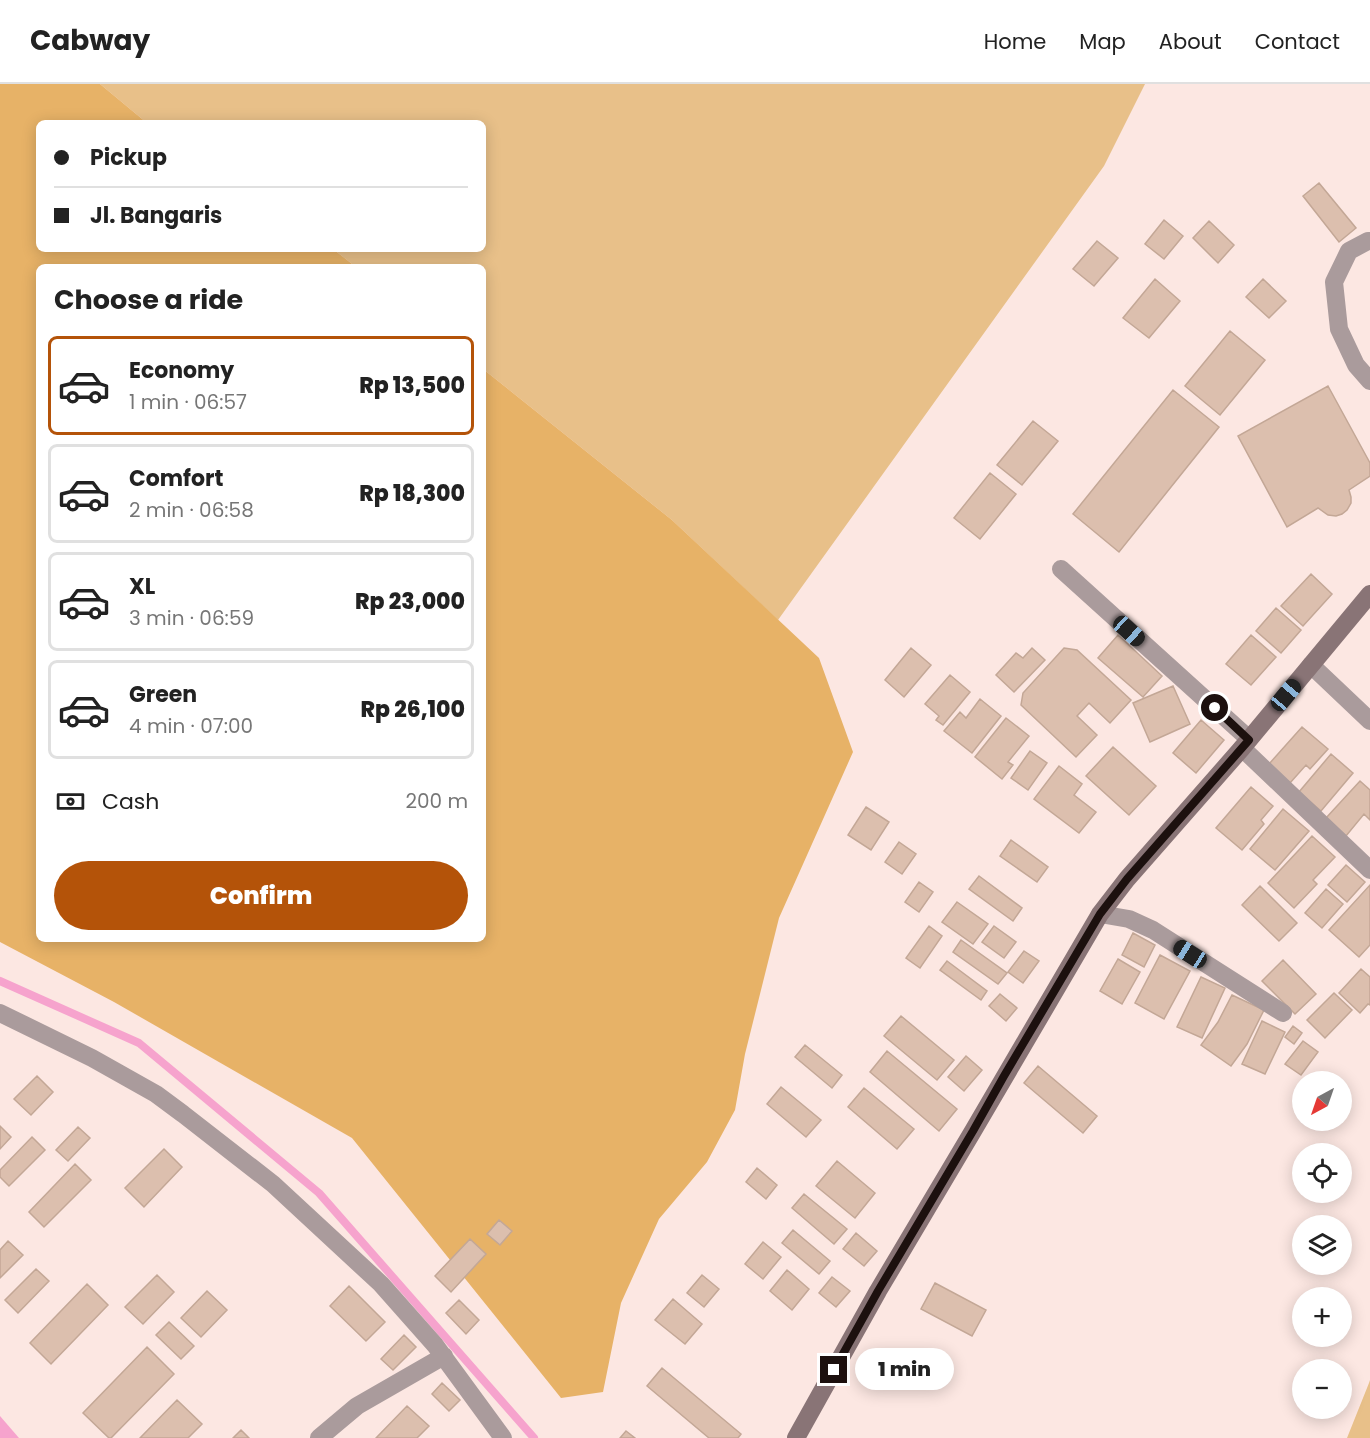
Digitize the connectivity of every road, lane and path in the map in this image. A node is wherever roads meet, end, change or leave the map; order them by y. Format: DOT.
graph roads {
  1 [pos="1370,241"];
  2 [pos="1370,381"];
  3 [pos="1061,569"];
  4 [pos="1370,594"];
  5 [pos="1311,665"];
  6 [pos="1370,721"];
  7 [pos="1246,744"];
  8 [pos="1370,870"];
  9 [pos="1100,914"];
  10 [pos="0,1013"];
  11 [pos="1283,1013"];
  12 [pos="444,1356"];
  13 [pos="319,1438"];
  14 [pos="503,1438"];
  15 [pos="796,1438"];
  1 -- 2 [label="street"];
  3 -- 7 [label="street"];
  4 -- 5 [label="street"];
  5 -- 6 [label="street"];
  5 -- 7 [label="street"];
  7 -- 8 [label="street"];
  7 -- 9 [label="street"];
  9 -- 11 [label="street"];
  9 -- 15 [label="street"];
  10 -- 12 [label="street"];
  12 -- 13 [label="street"];
  12 -- 14 [label="street"];
}
